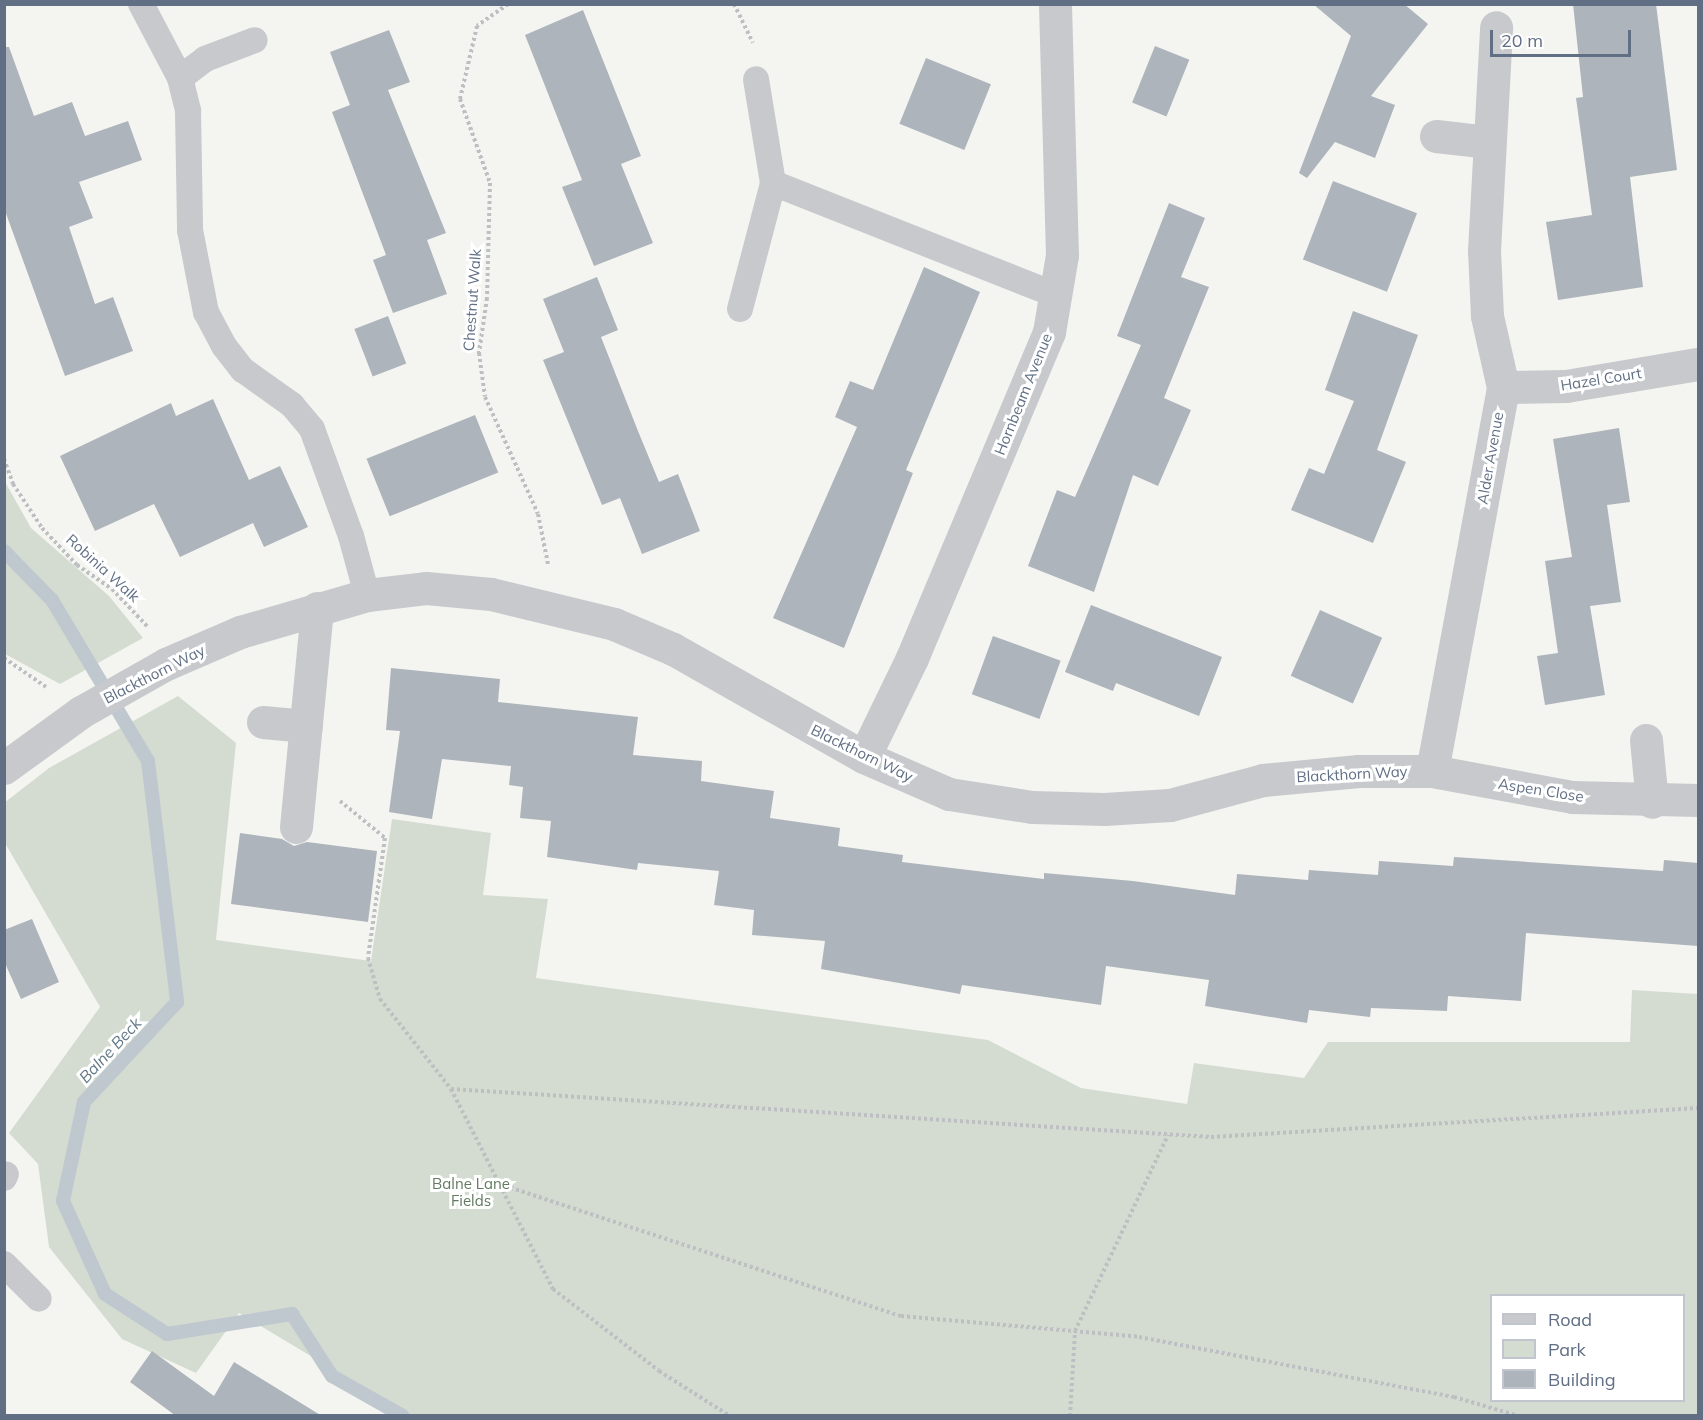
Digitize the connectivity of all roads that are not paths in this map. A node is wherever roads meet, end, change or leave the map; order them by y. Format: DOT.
graph roads {
  1 [pos="141,4"];
  2 [pos="1055,4"];
  3 [pos="1496,27"];
  4 [pos="255,40"];
  5 [pos="180,78"];
  6 [pos="756,79"];
  7 [pos="1436,136"];
  8 [pos="1488,142"];
  9 [pos="772,183"];
  10 [pos="1058,296"];
  11 [pos="740,309"];
  12 [pos="1698,364"];
  13 [pos="1503,387"];
  14 [pos="367,596"];
  15 [pos="317,608"];
  16 [pos="263,722"];
  17 [pos="306,726"];
  18 [pos="1646,740"];
  19 [pos="864,757"];
  20 [pos="4,768"];
  21 [pos="1432,771"];
  22 [pos="1698,800"];
  23 [pos="1652,802"];
  24 [pos="296,827"];
  25 [pos="4,1264"];
  26 [pos="39,1299"];
  1 -- 5 [label="lane"];
  2 -- 10 [label="street, Hornbeam Avenue"];
  3 -- 8 [label="street, Alder Avenue"];
  4 -- 5 [label="lane"];
  5 -- 14 [label="lane"];
  6 -- 9 [label="lane"];
  7 -- 8 [label="street"];
  8 -- 13 [label="street, Alder Avenue"];
  9 -- 10 [label="lane"];
  9 -- 11 [label="lane"];
  10 -- 19 [label="street, Hornbeam Avenue"];
  12 -- 13 [label="street, Hazel Court"];
  13 -- 21 [label="street, Alder Avenue"];
  14 -- 15 [label="street, Blackthorn Way"];
  14 -- 19 [label="street, Blackthorn Way"];
  15 -- 17 [label="street"];
  15 -- 20 [label="street, Blackthorn Way"];
  16 -- 17 [label="street"];
  17 -- 24 [label="street"];
  18 -- 23 [label="street"];
  19 -- 21 [label="street, Blackthorn Way"];
  21 -- 23 [label="street, Aspen Close"];
  22 -- 23 [label="street, Aspen Close"];
  25 -- 26 [label="lane"];
}
